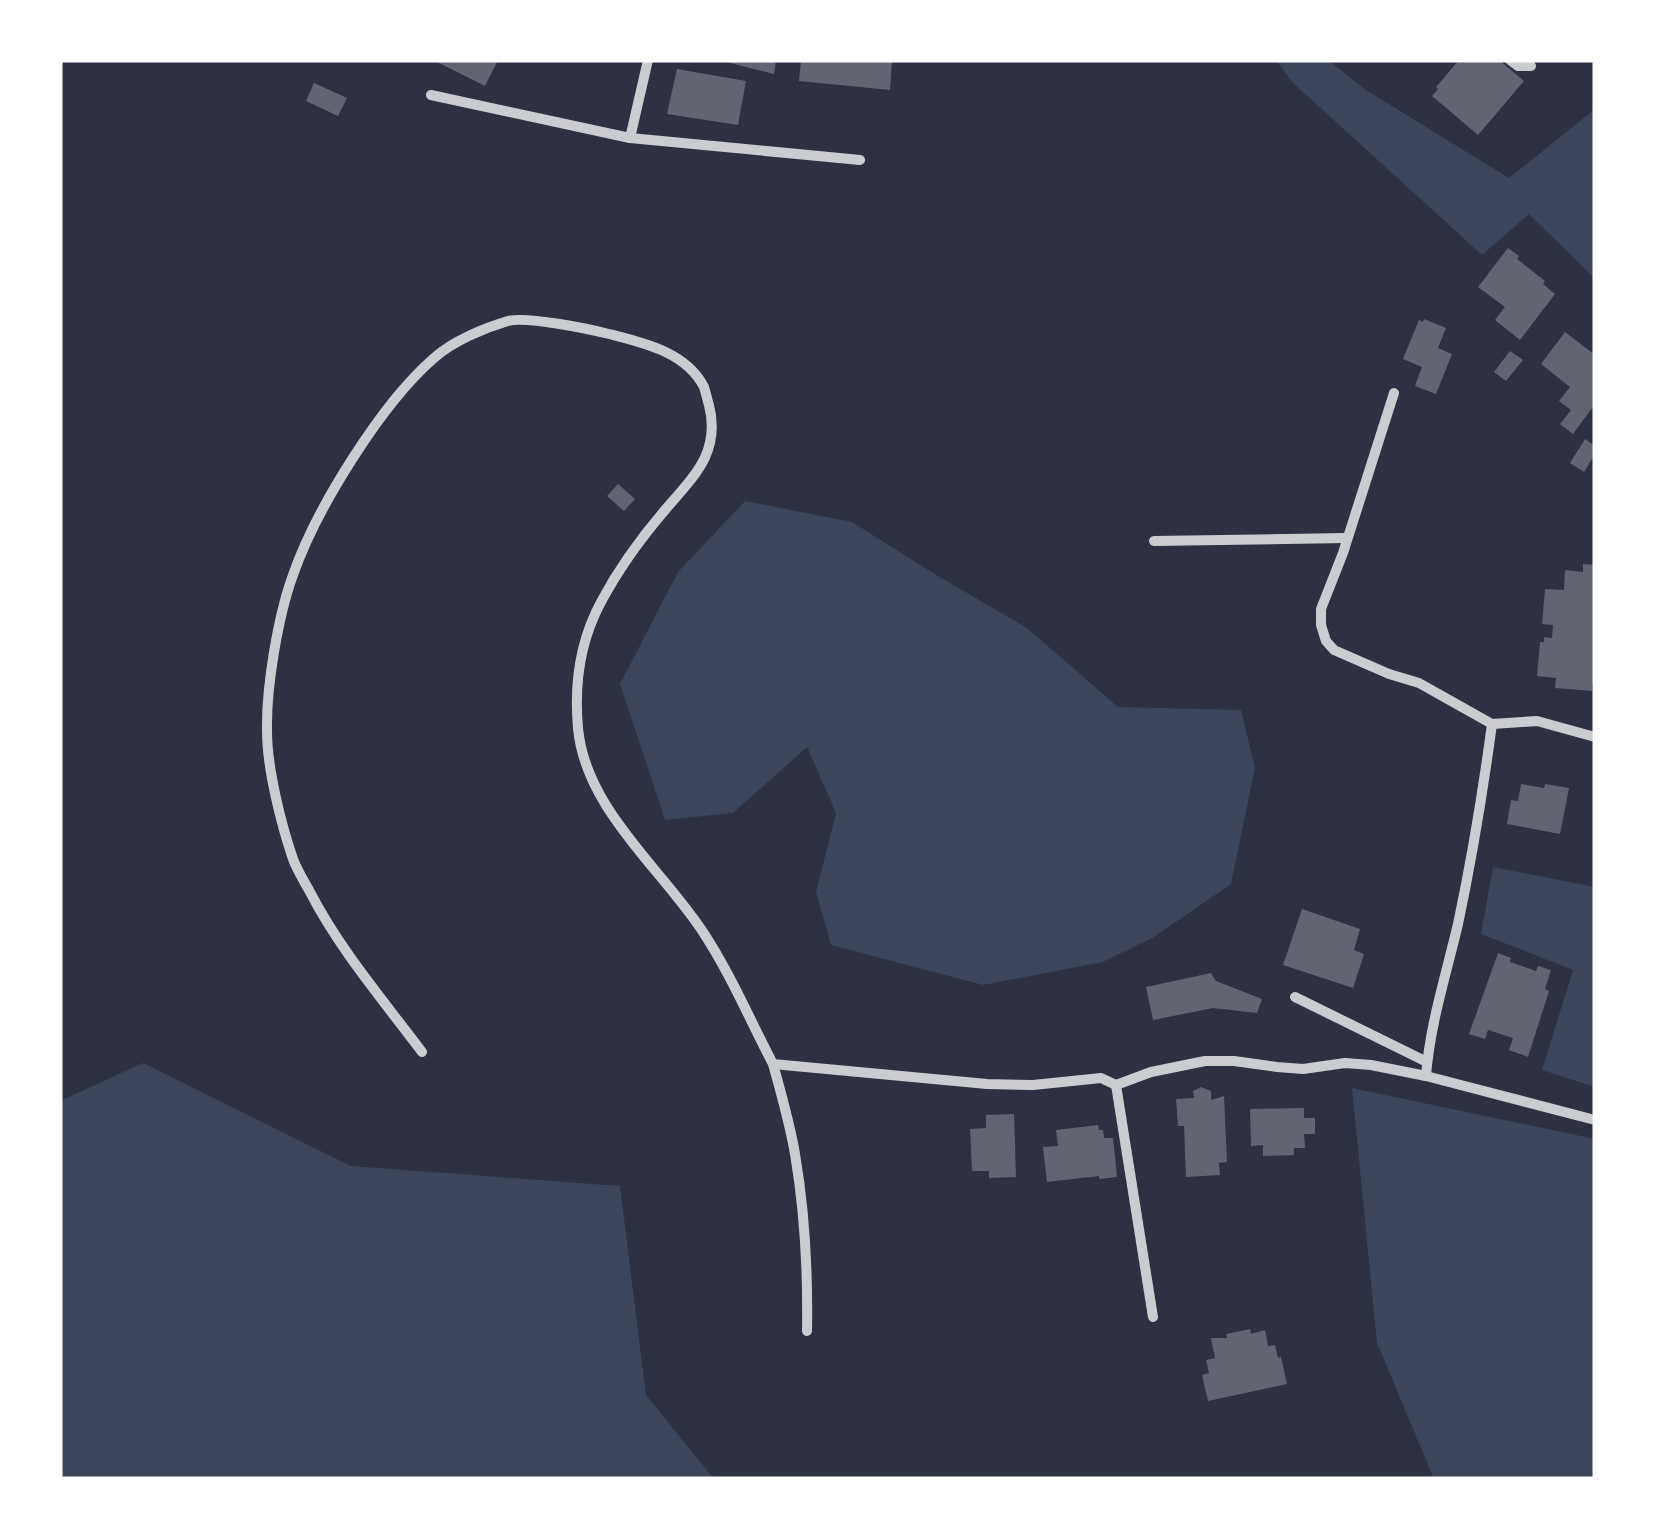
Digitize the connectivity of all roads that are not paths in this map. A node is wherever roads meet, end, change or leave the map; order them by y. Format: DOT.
graph roads {
  1 [pos="648,60"];
  2 [pos="1510,60"];
  3 [pos="1532,66"];
  4 [pos="432,95"];
  5 [pos="630,138"];
  6 [pos="860,160"];
  7 [pos="1394,393"];
  8 [pos="1347,538"];
  9 [pos="1154,541"];
  10 [pos="1492,724"];
  11 [pos="1595,737"];
  12 [pos="1295,997"];
  13 [pos="422,1052"];
  14 [pos="1427,1062"];
  15 [pos="773,1064"];
  16 [pos="1426,1076"];
  17 [pos="1116,1085"];
  18 [pos="1595,1120"];
  19 [pos="1153,1317"];
  20 [pos="807,1332"];
  1 -- 5 [label="street"];
  2 -- 3 [label="street"];
  4 -- 5 [label="street"];
  5 -- 6 [label="street"];
  7 -- 8 [label="street"];
  8 -- 9 [label="street"];
  8 -- 10 [label="street"];
  10 -- 11 [label="street"];
  10 -- 14 [label="street"];
  12 -- 14 [label="street"];
  13 -- 15 [label="street"];
  14 -- 16 [label="street"];
  15 -- 17 [label="street"];
  15 -- 20 [label="street"];
  16 -- 17 [label="street"];
  16 -- 18 [label="street"];
  17 -- 19 [label="street"];
}
